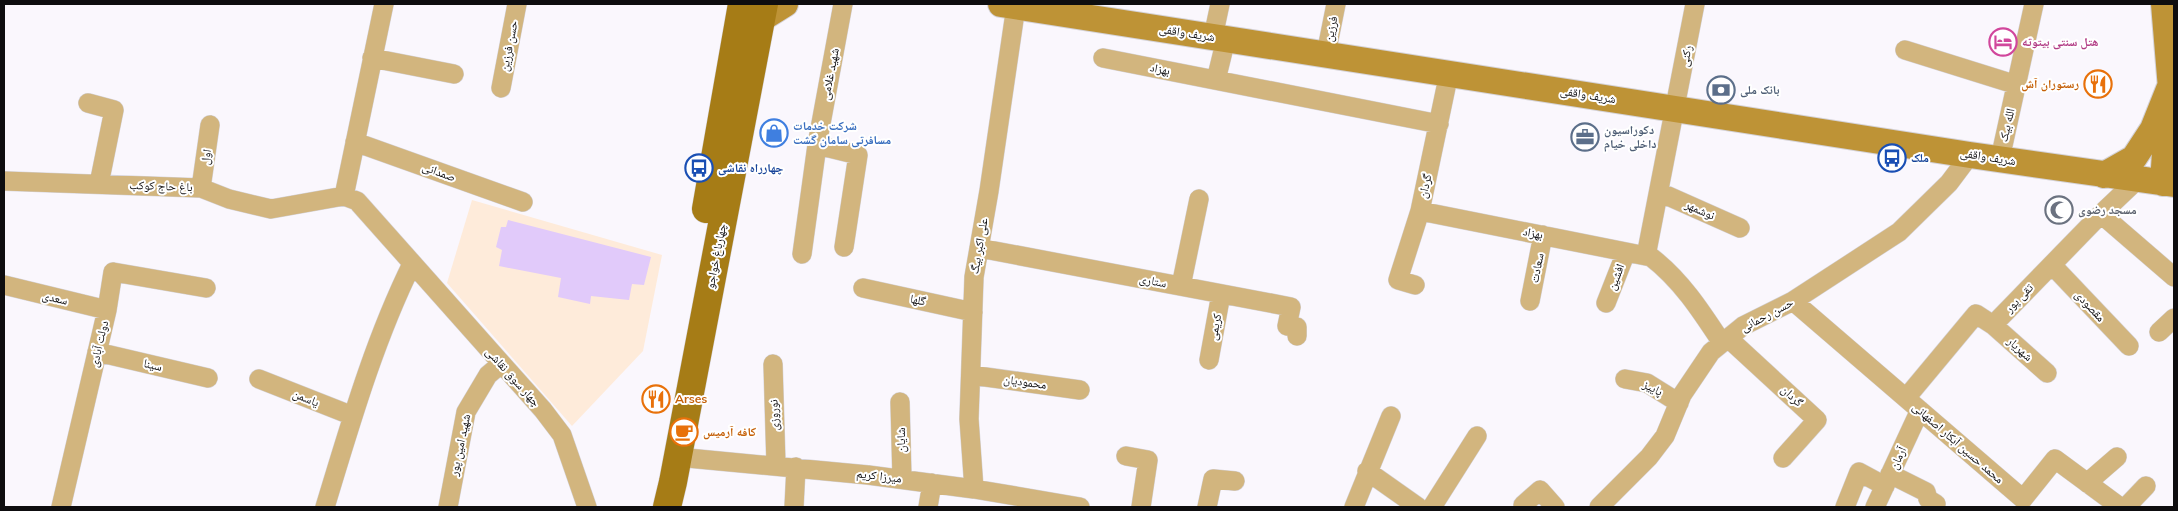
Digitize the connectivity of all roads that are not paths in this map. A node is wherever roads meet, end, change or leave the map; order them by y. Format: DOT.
graph roads {
  1 [pos="384,4"];
  2 [pos="517,4"];
  3 [pos="785,4"];
  4 [pos="843,4"];
  5 [pos="1220,4"];
  6 [pos="1336,4"];
  7 [pos="1695,4"];
  8 [pos="2034,4"];
  9 [pos="2164,4"];
  10 [pos="1009,5"];
  11 [pos="756,9"];
  12 [pos="1220,38"];
  13 [pos="1905,50"];
  14 [pos="1326,54"];
  15 [pos="372,58"];
  16 [pos="1104,58"];
  17 [pos="1449,73"];
  18 [pos="454,74"];
  19 [pos="1216,80"];
  20 [pos="2172,84"];
  21 [pos="2017,85"];
  22 [pos="501,88"];
  23 [pos="88,103"];
  24 [pos="1676,109"];
  25 [pos="1438,124"];
  26 [pos="210,125"];
  27 [pos="2174,125"];
  28 [pos="355,142"];
  29 [pos="817,145"];
  30 [pos="1970,155"];
  31 [pos="2000,159"];
  32 [pos="2104,175"];
  33 [pos="4,181"];
  34 [pos="2158,182"];
  35 [pos="99,184"];
  36 [pos="201,188"];
  37 [pos="1659,192"];
  38 [pos="344,196"];
  39 [pos="1199,199"];
  40 [pos="523,202"];
  41 [pos="1420,211"];
  42 [pos="2101,214"];
  43 [pos="1740,228"];
  44 [pos="1543,235"];
  45 [pos="844,247"];
  46 [pos="979,248"];
  47 [pos="1626,252"];
  48 [pos="802,254"];
  49 [pos="1646,256"];
  50 [pos="412,264"];
  51 [pos="2052,265"];
  52 [pos="2174,277"];
  53 [pos="4,285"];
  54 [pos="1181,286"];
  55 [pos="1415,286"];
  56 [pos="206,288"];
  57 [pos="864,288"];
  58 [pos="1221,294"];
  59 [pos="1530,301"];
  60 [pos="1793,301"];
  61 [pos="1606,303"];
  62 [pos="107,310"];
  63 [pos="972,312"];
  64 [pos="2174,318"];
  65 [pos="1993,325"];
  66 [pos="2159,332"];
  67 [pos="1297,336"];
  68 [pos="1725,340"];
  69 [pos="2128,346"];
  70 [pos="97,352"];
  71 [pos="1209,360"];
  72 [pos="501,364"];
  73 [pos="773,364"];
  74 [pos="2047,373"];
  75 [pos="971,375"];
  76 [pos="208,378"];
  77 [pos="259,379"];
  78 [pos="1625,379"];
  79 [pos="1080,390"];
  80 [pos="900,402"];
  81 [pos="1679,403"];
  82 [pos="1913,404"];
  83 [pos="353,416"];
  84 [pos="1390,416"];
  85 [pos="1478,436"];
  86 [pos="1126,456"];
  87 [pos="677,457"];
  88 [pos="2117,457"];
  89 [pos="1783,458"];
  90 [pos="776,465"];
  91 [pos="796,467"];
  92 [pos="1367,471"];
  93 [pos="902,479"];
  94 [pos="1888,480"];
  95 [pos="1235,481"];
  96 [pos="932,483"];
  97 [pos="2087,483"];
  98 [pos="2146,486"];
  99 [pos="974,489"];
  100 [pos="1042,504"];
  101 [pos="1936,504"];
  102 [pos="1523,505"];
  103 [pos="61,507"];
  104 [pos="325,507"];
  105 [pos="448,507"];
  106 [pos="587,507"];
  107 [pos="650,507"];
  108 [pos="666,507"];
  109 [pos="794,507"];
  110 [pos="928,507"];
  111 [pos="1080,507"];
  112 [pos="1141,507"];
  113 [pos="1207,507"];
  114 [pos="1354,507"];
  115 [pos="1418,507"];
  116 [pos="1432,507"];
  117 [pos="1555,507"];
  118 [pos="1599,507"];
  119 [pos="1845,507"];
  120 [pos="1875,507"];
  121 [pos="2120,507"];
  122 [pos="2126,507"];
  1 -- 15 [label="street"];
  2 -- 22 [label="street, حسن فرزین"];
  3 -- 11 [label="main road"];
  4 -- 29 [label="street, شهید غلامی"];
  5 -- 12 [label="street"];
  6 -- 14 [label="street, فرزین"];
  7 -- 24 [label="street, رکنی"];
  8 -- 21 [label="street, الله بیک"];
  9 -- 20 [label="main road"];
  10 -- 12 [label="main road, شریف واقفی"];
  10 -- 46 [label="street, علی اکبر بیگ"];
  11 -- 87 [label="main road, چهارباغ خواجو"];
  11 -- 107 [label="main road, چهارباغ خواجو"];
  12 -- 14 [label="main road, شریف واقفی"];
  12 -- 19 [label="street"];
  13 -- 21 [label="street"];
  14 -- 17 [label="main road, شریف واقفی"];
  15 -- 18 [label="street"];
  15 -- 28 [label="street"];
  16 -- 19 [label="street, بهزاد"];
  17 -- 24 [label="main road, شریف واقفی"];
  17 -- 25 [label="street, گردان"];
  19 -- 25 [label="street, بهزاد"];
  20 -- 27 [label="main road"];
  20 -- 32 [label="main road"];
  20 -- 34 [label="main road"];
  21 -- 31 [label="street, الله بیک"];
  23 -- 35 [label="street"];
  24 -- 30 [label="main road, شریف واقفی"];
  24 -- 37 [label="street"];
  25 -- 41 [label="street, گردان"];
  26 -- 36 [label="street, اول"];
  28 -- 38 [label="street"];
  28 -- 40 [label="street, صمدانی"];
  29 -- 45 [label="street"];
  29 -- 48 [label="street, شهید غلامی"];
  30 -- 31 [label="main road, شریف واقفی"];
  30 -- 60 [label="street, حسن رحمانی"];
  31 -- 32 [label="main road, شریف واقفی"];
  32 -- 34 [label="main road, شریف واقفی"];
  33 -- 35 [label="street, باغ حاج کوکب"];
  34 -- 42 [label="street, تقی پور"];
  35 -- 36 [label="street, باغ حاج کوکب"];
  36 -- 38 [label="street, باغ حاج کوکب"];
  37 -- 43 [label="street, نوشمهر"];
  37 -- 49 [label="street"];
  38 -- 50 [label="street, چهار سوق نقاشی"];
  39 -- 54 [label="street"];
  41 -- 44 [label="street, بهزاد"];
  41 -- 55 [label="street, گردان"];
  42 -- 51 [label="street, تقی پور"];
  42 -- 52 [label="street"];
  44 -- 47 [label="street, بهزاد"];
  44 -- 59 [label="street, سعادت"];
  46 -- 54 [label="street, ستاری"];
  46 -- 63 [label="street, علی اکبر بیگ"];
  47 -- 49 [label="street, بهزاد"];
  47 -- 61 [label="street, افشین"];
  49 -- 68 [label="street, بهزاد"];
  50 -- 72 [label="street, چهار سوق نقاشی"];
  50 -- 83 [label="street"];
  51 -- 65 [label="street, تقی پور"];
  51 -- 69 [label="street, مقصودی"];
  53 -- 62 [label="street, سعدی"];
  54 -- 58 [label="street, ستاری"];
  56 -- 62 [label="street, دولت آبادی"];
  57 -- 63 [label="street, گلها"];
  58 -- 67 [label="street, ستاری"];
  58 -- 71 [label="street, کریمی"];
  60 -- 68 [label="street, حسن رحمانی"];
  60 -- 82 [label="street, محمد حسین آبکار اصفهانی"];
  62 -- 70 [label="street, دولت آبادی"];
  63 -- 75 [label="street, علی اکبر بیگ"];
  64 -- 66 [label="street"];
  65 -- 74 [label="street, شهریار"];
  65 -- 82 [label="street"];
  68 -- 81 [label="street, حسن رحمانی"];
  68 -- 89 [label="street, گردان"];
  70 -- 76 [label="street, سینا"];
  70 -- 103 [label="street, دولت آبادی"];
  72 -- 105 [label="street, شهید امین پور"];
  72 -- 106 [label="street, چهار سوق نقاشی"];
  73 -- 90 [label="street, نوروزی"];
  75 -- 79 [label="street, محمودیان"];
  75 -- 99 [label="street, علی اکبر بیگ"];
  77 -- 83 [label="street, یاسمن"];
  78 -- 81 [label="street, پاییز"];
  80 -- 93 [label="street, شایان"];
  81 -- 118 [label="street, حسن رحمانی"];
  82 -- 94 [label="street, آرمان"];
  82 -- 97 [label="street, محمد حسین آبکار اصفهانی"];
  83 -- 104 [label="street"];
  84 -- 92 [label="street"];
  85 -- 116 [label="street"];
  86 -- 112 [label="street"];
  87 -- 90 [label="street, میرزا کریم"];
  87 -- 108 [label="main road, چهارباغ خواجو"];
  88 -- 97 [label="street"];
  90 -- 91 [label="street, میرزا کریم"];
  91 -- 93 [label="street, میرزا کریم"];
  91 -- 109 [label="street"];
  92 -- 114 [label="street"];
  92 -- 115 [label="street"];
  93 -- 96 [label="street, میرزا کریم"];
  94 -- 101 [label="street"];
  94 -- 119 [label="street"];
  94 -- 120 [label="street, آرمان"];
  95 -- 113 [label="street"];
  96 -- 99 [label="street, میرزا کریم"];
  96 -- 110 [label="street"];
  97 -- 121 [label="street, محمد حسین آبکار اصفهانی"];
  98 -- 122 [label="street"];
  99 -- 100 [label="street, میرزا کریم"];
  100 -- 111 [label="street, میرزا کریم"];
  102 -- 117 [label="street"];
}
